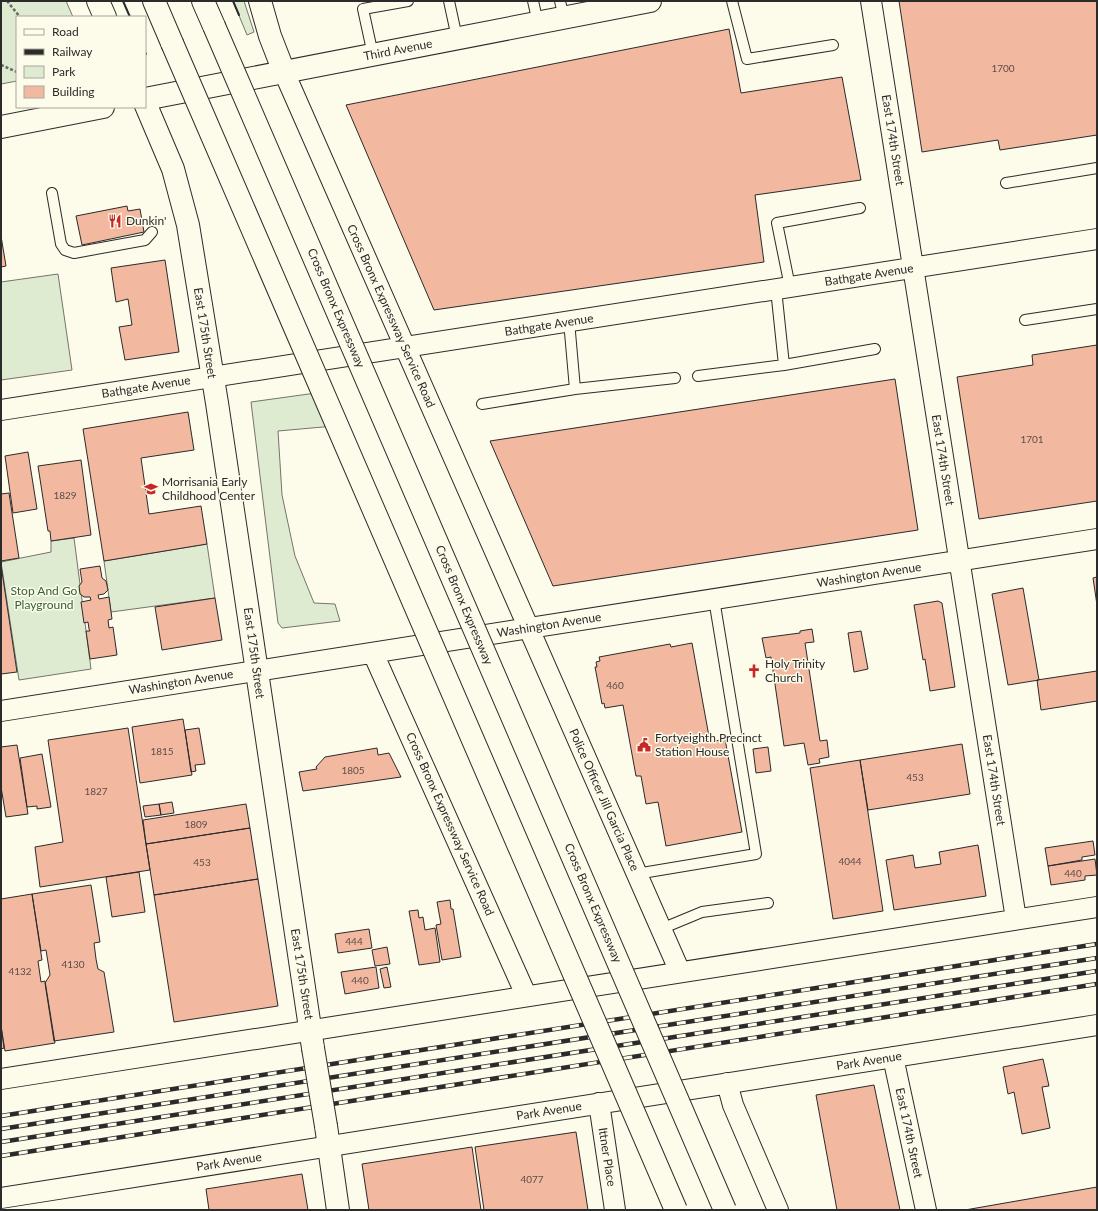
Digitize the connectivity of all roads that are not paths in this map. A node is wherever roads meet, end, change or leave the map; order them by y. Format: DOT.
graph roads {
  1 [pos="98,1"];
  2 [pos="154,1"];
  3 [pos="203,1"];
  4 [pos="260,1"];
  5 [pos="408,1"];
  6 [pos="450,1"];
  7 [pos="533,1"];
  8 [pos="650,1"];
  9 [pos="732,1"];
  10 [pos="870,1"];
  11 [pos="562,9"];
  12 [pos="106,16"];
  13 [pos="538,23"];
  14 [pos="457,38"];
  15 [pos="833,45"];
  16 [pos="373,55"];
  17 [pos="284,72"];
  18 [pos="146,99"];
  19 [pos="146,105"];
  20 [pos="98,108"];
  21 [pos="1,127"];
  22 [pos="1097,168"];
  23 [pos="1006,183"];
  24 [pos="52,193"];
  25 [pos="860,208"];
  26 [pos="152,232"];
  27 [pos="1097,239"];
  28 [pos="913,268"];
  29 [pos="783,288"];
  30 [pos="1097,309"];
  31 [pos="1025,320"];
  32 [pos="569,321"];
  33 [pos="405,347"];
  34 [pos="875,350"];
  35 [pos="784,364"];
  36 [pos="698,376"];
  37 [pos="213,377"];
  38 [pos="675,378"];
  39 [pos="575,390"];
  40 [pos="482,404"];
  41 [pos="1,410"];
  42 [pos="1097,539"];
  43 [pos="959,560"];
  44 [pos="714,599"];
  45 [pos="528,628"];
  46 [pos="373,653"];
  47 [pos="257,671"];
  48 [pos="1,711"];
  49 [pos="636,874"];
  50 [pos="768,903"];
  51 [pos="1097,907"];
  52 [pos="1016,920"];
  53 [pos="661,929"];
  54 [pos="680,972"];
  55 [pos="526,995"];
  56 [pos="1097,1025"];
  57 [pos="311,1039"];
  58 [pos="893,1057"];
  59 [pos="1,1079"];
  60 [pos="727,1083"];
  61 [pos="599,1103"];
  62 [pos="327,1136"];
  63 [pos="1,1198"];
  64 [pos="338,1210"];
  65 [pos="615,1210"];
  66 [pos="676,1210"];
  67 [pos="726,1210"];
  68 [pos="778,1210"];
  69 [pos="926,1210"];
  1 -- 12 [label="main road"];
  2 -- 66 [label="main road, bridge"];
  3 -- 67 [label="main road, Cross Bronx Expressway, bridge"];
  4 -- 17 [label="main road, Cross Bronx Expressway Service Road"];
  5 -- 16 [label="lane"];
  6 -- 14 [label="lane"];
  7 -- 13 [label="lane"];
  8 -- 11 [label="main road, Third Avenue"];
  9 -- 15 [label="lane"];
  10 -- 28 [label="street, East 174th Street"];
  11 -- 13 [label="main road, Third Avenue"];
  13 -- 14 [label="main road, Third Avenue"];
  14 -- 16 [label="main road, Third Avenue"];
  16 -- 17 [label="main road, Third Avenue"];
  17 -- 18 [label="main road, Third Avenue"];
  17 -- 33 [label="street, Cross Bronx Expressway Service Road"];
  19 -- 37 [label="main road, East 175th Street"];
  20 -- 21 [label="main road"];
  22 -- 23 [label="lane"];
  24 -- 26 [label="lane"];
  25 -- 29 [label="lane"];
  27 -- 28 [label="street, Bathgate Avenue"];
  28 -- 29 [label="street, Bathgate Avenue"];
  28 -- 43 [label="street, East 174th Street"];
  29 -- 32 [label="street, Bathgate Avenue"];
  29 -- 35 [label="lane"];
  30 -- 31 [label="lane"];
  32 -- 33 [label="street, Bathgate Avenue"];
  32 -- 39 [label="lane"];
  33 -- 37 [label="street, Bathgate Avenue"];
  33 -- 45 [label="street, Cross Bronx Expressway Service Road"];
  34 -- 35 [label="lane"];
  35 -- 36 [label="lane"];
  37 -- 41 [label="street, Bathgate Avenue"];
  37 -- 47 [label="main road, East 175th Street"];
  38 -- 39 [label="lane"];
  39 -- 40 [label="lane"];
  42 -- 43 [label="street, Washington Avenue"];
  43 -- 44 [label="street, Washington Avenue"];
  43 -- 52 [label="street, East 174th Street"];
  44 -- 45 [label="street, Washington Avenue"];
  44 -- 49 [label="lane"];
  45 -- 46 [label="street, Washington Avenue"];
  45 -- 49 [label="street, Police Officer Jill Garcia Place"];
  46 -- 47 [label="street, Washington Avenue"];
  46 -- 55 [label="street, Cross Bronx Expressway Service Road"];
  47 -- 48 [label="street, Washington Avenue"];
  47 -- 57 [label="main road, East 175th Street"];
  49 -- 53 [label="street, Police Officer Jill Garcia Place"];
  50 -- 53 [label="lane"];
  51 -- 52 [label="street"];
  52 -- 54 [label="street"];
  53 -- 54 [label="street, Police Officer Jill Garcia Place"];
  54 -- 55 [label="street"];
  55 -- 57 [label="street"];
  56 -- 58 [label="street, Park Avenue"];
  57 -- 59 [label="street"];
  57 -- 62 [label="main road, East 175th Street, bridge"];
  58 -- 60 [label="street, Park Avenue"];
  58 -- 69 [label="street, East 174th Street"];
  60 -- 61 [label="street, Park Avenue"];
  60 -- 68 [label="street"];
  61 -- 62 [label="street, Park Avenue"];
  61 -- 65 [label="street, Ittner Place"];
  62 -- 63 [label="street, Park Avenue"];
  62 -- 64 [label="main road, East 175th Street"];
}
